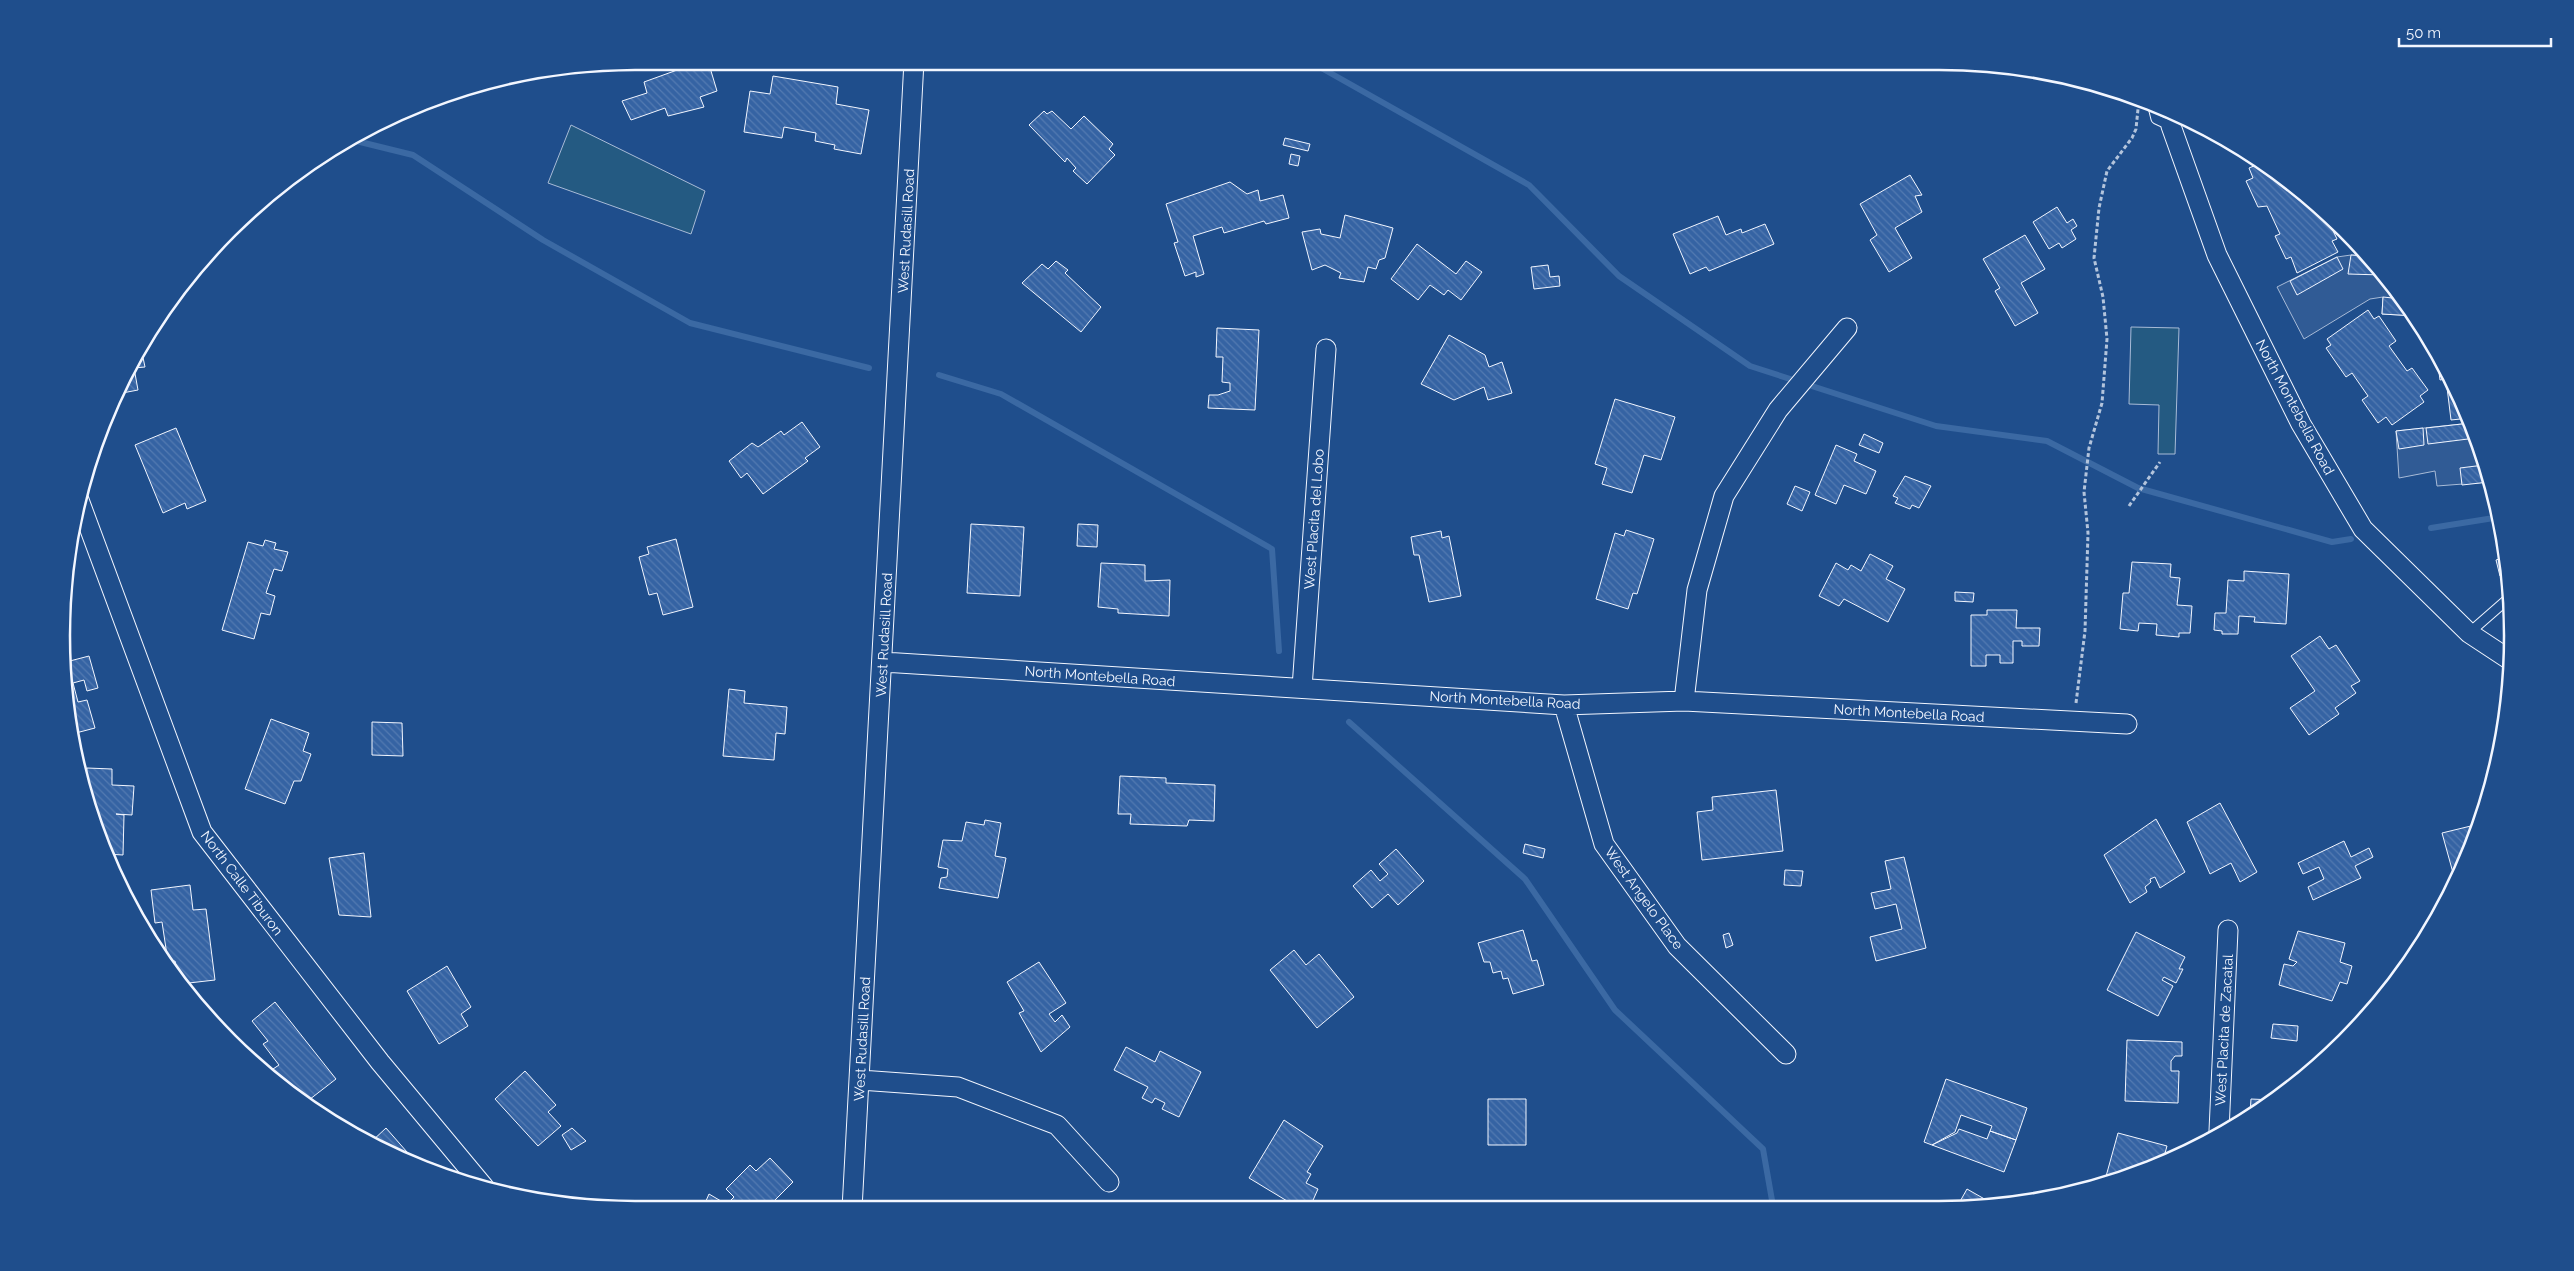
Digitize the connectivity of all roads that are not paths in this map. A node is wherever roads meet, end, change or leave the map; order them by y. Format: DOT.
graph roads {
  1 [pos="914,70"];
  2 [pos="2154,113"];
  3 [pos="2171,120"];
  4 [pos="2173,121"];
  5 [pos="1846,328"];
  6 [pos="1326,349"];
  7 [pos="84,513"];
  8 [pos="2503,603"];
  9 [pos="2469,632"];
  10 [pos="2503,656"];
  11 [pos="883,662"];
  12 [pos="1302,688"];
  13 [pos="1684,701"];
  14 [pos="1564,705"];
  15 [pos="2127,724"];
  16 [pos="2228,930"];
  17 [pos="1786,1054"];
  18 [pos="860,1080"];
  19 [pos="2219,1126"];
  20 [pos="477,1178"];
  21 [pos="1109,1182"];
  22 [pos="852,1201"];
  1 -- 11 [label="street, West Rudasill Road"];
  2 -- 3 [label="lane"];
  4 -- 9 [label="street, North Montebella Road"];
  5 -- 13 [label="street"];
  6 -- 12 [label="street, West Placita del Lobo"];
  7 -- 20 [label="street, North Calle Tiburon"];
  8 -- 9 [label="lane"];
  9 -- 10 [label="street, North Montebella Road"];
  11 -- 12 [label="street, North Montebella Road"];
  11 -- 18 [label="street, West Rudasill Road"];
  12 -- 14 [label="street, North Montebella Road"];
  13 -- 14 [label="street, North Montebella Road"];
  13 -- 15 [label="street, North Montebella Road"];
  14 -- 17 [label="street, West Angelo Place"];
  16 -- 19 [label="street, West Placita de Zacatal"];
  18 -- 21 [label="street"];
  18 -- 22 [label="street, West Rudasill Road"];
}
